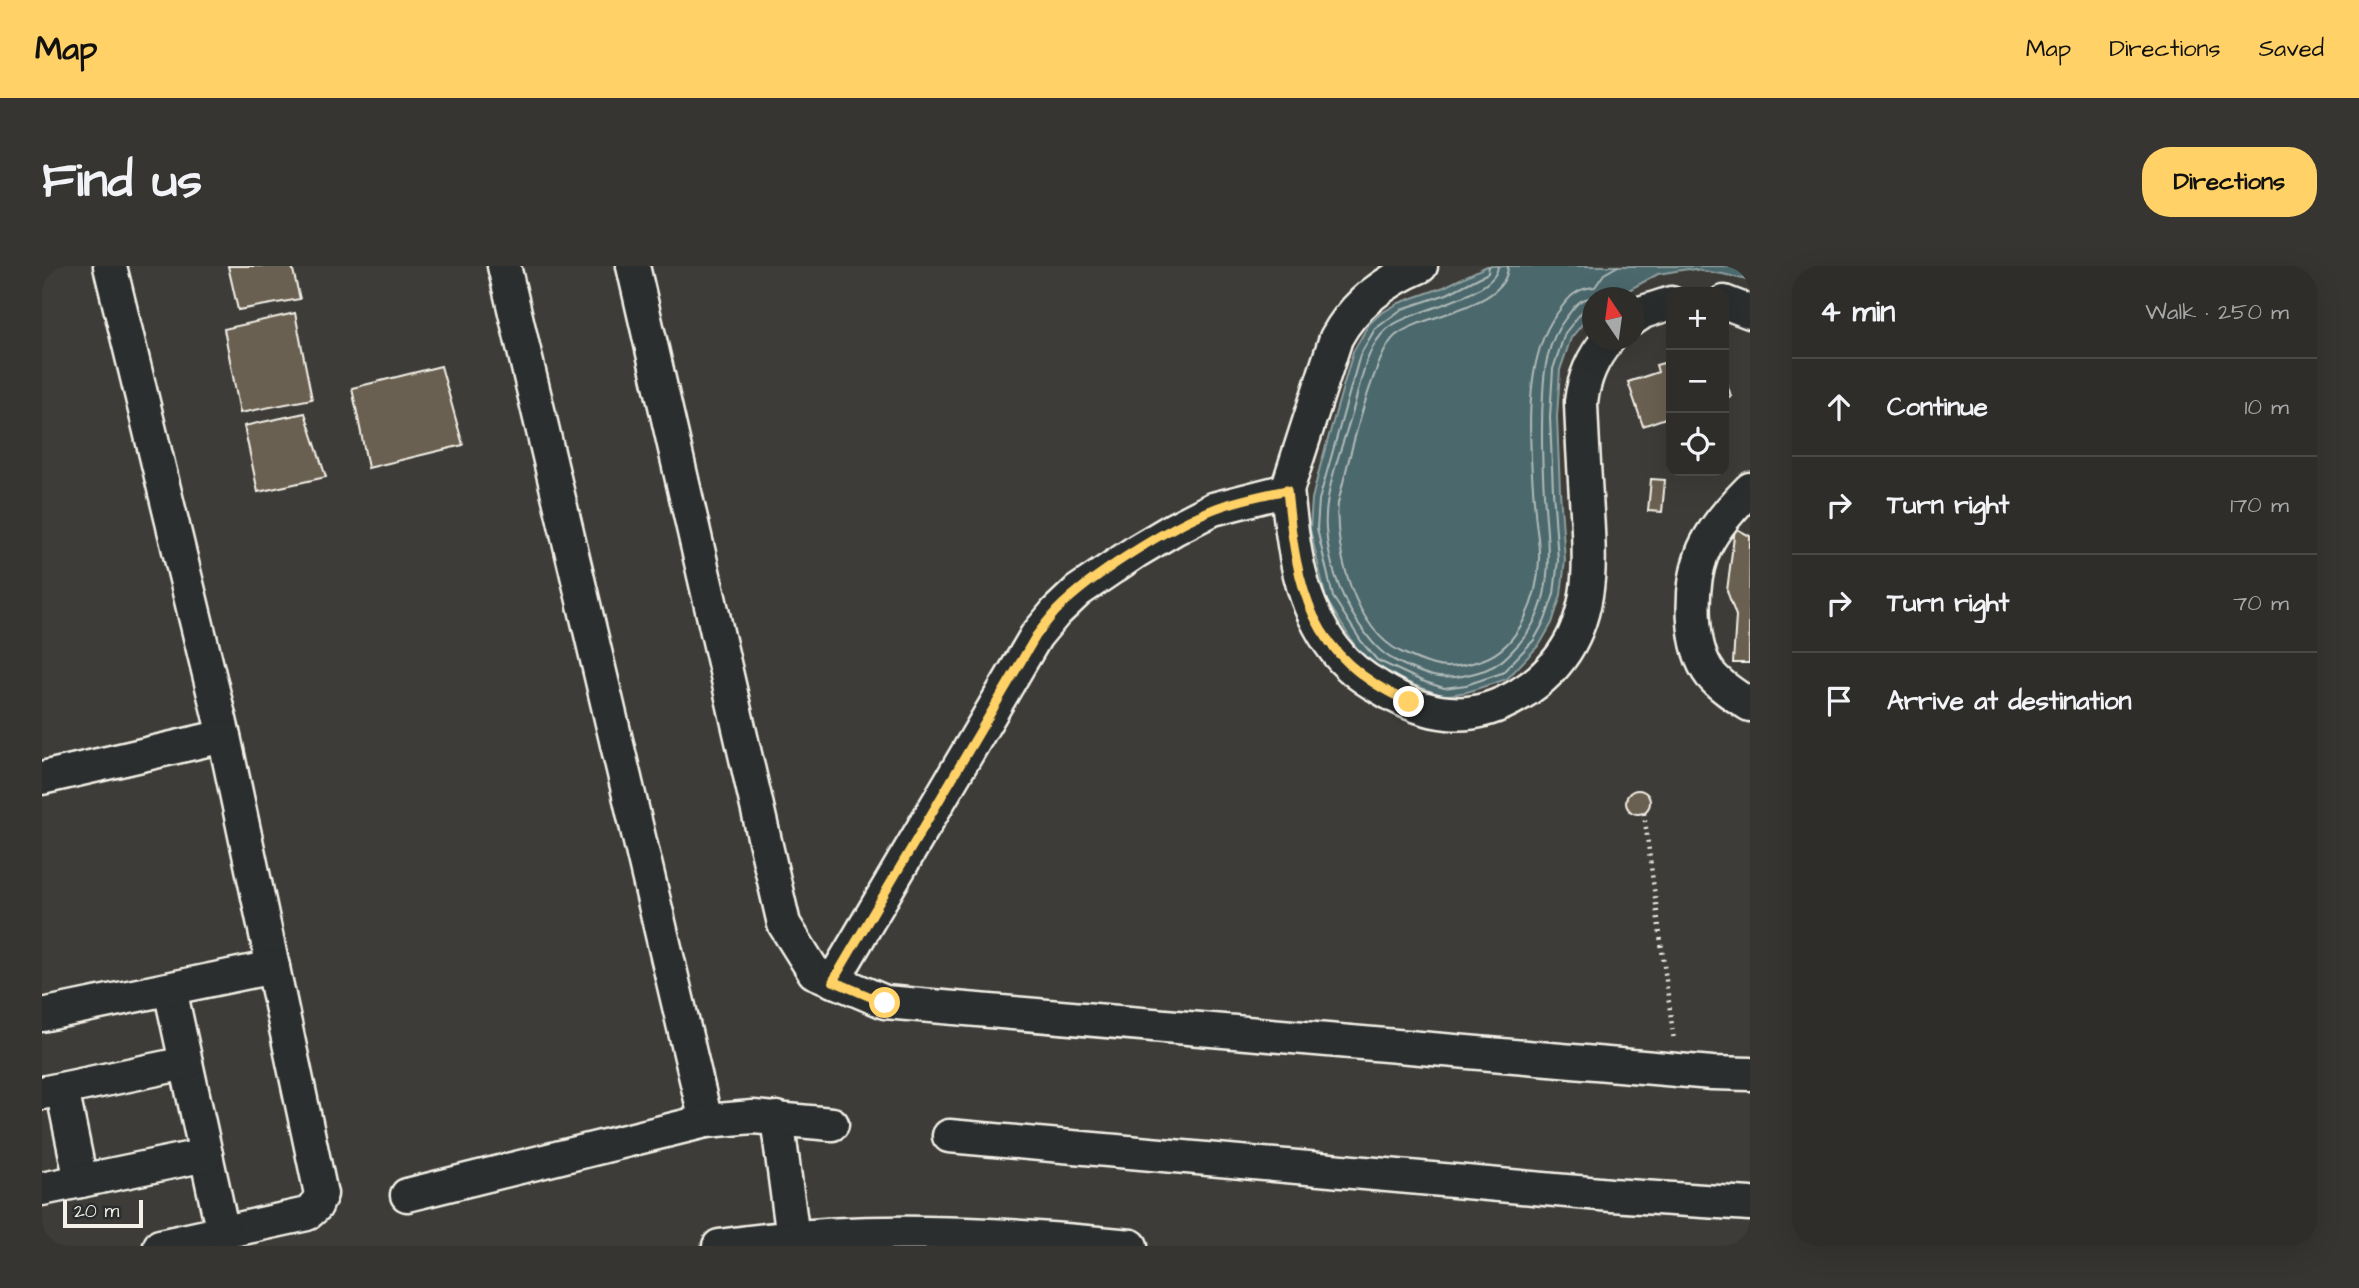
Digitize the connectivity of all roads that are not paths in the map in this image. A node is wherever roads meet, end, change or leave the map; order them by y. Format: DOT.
graph roads {
  1 [pos="110,266"];
  2 [pos="504,266"];
  3 [pos="633,266"];
  4 [pos="1421,266"];
  5 [pos="1729,304"];
  6 [pos="1666,305"];
  7 [pos="1645,311"];
  8 [pos="1750,312"];
  9 [pos="1599,350"];
  10 [pos="1750,489"];
  11 [pos="1287,490"];
  12 [pos="1750,705"];
  13 [pos="224,736"];
  14 [pos="42,778"];
  15 [pos="273,967"];
  16 [pos="833,981"];
  17 [pos="170,989"];
  18 [pos="42,1015"];
  19 [pos="186,1063"];
  20 [pos="1750,1074"];
  21 [pos="52,1091"];
  22 [pos="777,1118"];
  23 [pos="706,1121"];
  24 [pos="832,1124"];
  25 [pos="950,1136"];
  26 [pos="206,1155"];
  27 [pos="81,1181"];
  28 [pos="42,1189"];
  29 [pos="407,1195"];
  30 [pos="1750,1204"];
  31 [pos="223,1233"];
  32 [pos="793,1238"];
  33 [pos="160,1246"];
  34 [pos="719,1246"];
  35 [pos="1131,1246"];
  1 -- 13 [label="street"];
  2 -- 23 [label="street"];
  3 -- 16 [label="street"];
  4 -- 11 [label="street"];
  5 -- 8 [label="street"];
  6 -- 7 [label="street"];
  9 -- 11 [label="street"];
  10 -- 12 [label="street"];
  11 -- 16 [label="street"];
  13 -- 14 [label="street"];
  13 -- 15 [label="street"];
  15 -- 17 [label="street"];
  15 -- 31 [label="street"];
  16 -- 20 [label="street"];
  17 -- 18 [label="street"];
  17 -- 19 [label="street"];
  19 -- 21 [label="street"];
  19 -- 26 [label="street"];
  21 -- 27 [label="street"];
  22 -- 23 [label="street"];
  22 -- 24 [label="street"];
  22 -- 32 [label="street"];
  23 -- 29 [label="street"];
  25 -- 30 [label="street"];
  26 -- 27 [label="street"];
  26 -- 31 [label="street"];
  27 -- 28 [label="street"];
  31 -- 33 [label="street"];
  32 -- 34 [label="street"];
  32 -- 35 [label="street"];
}
